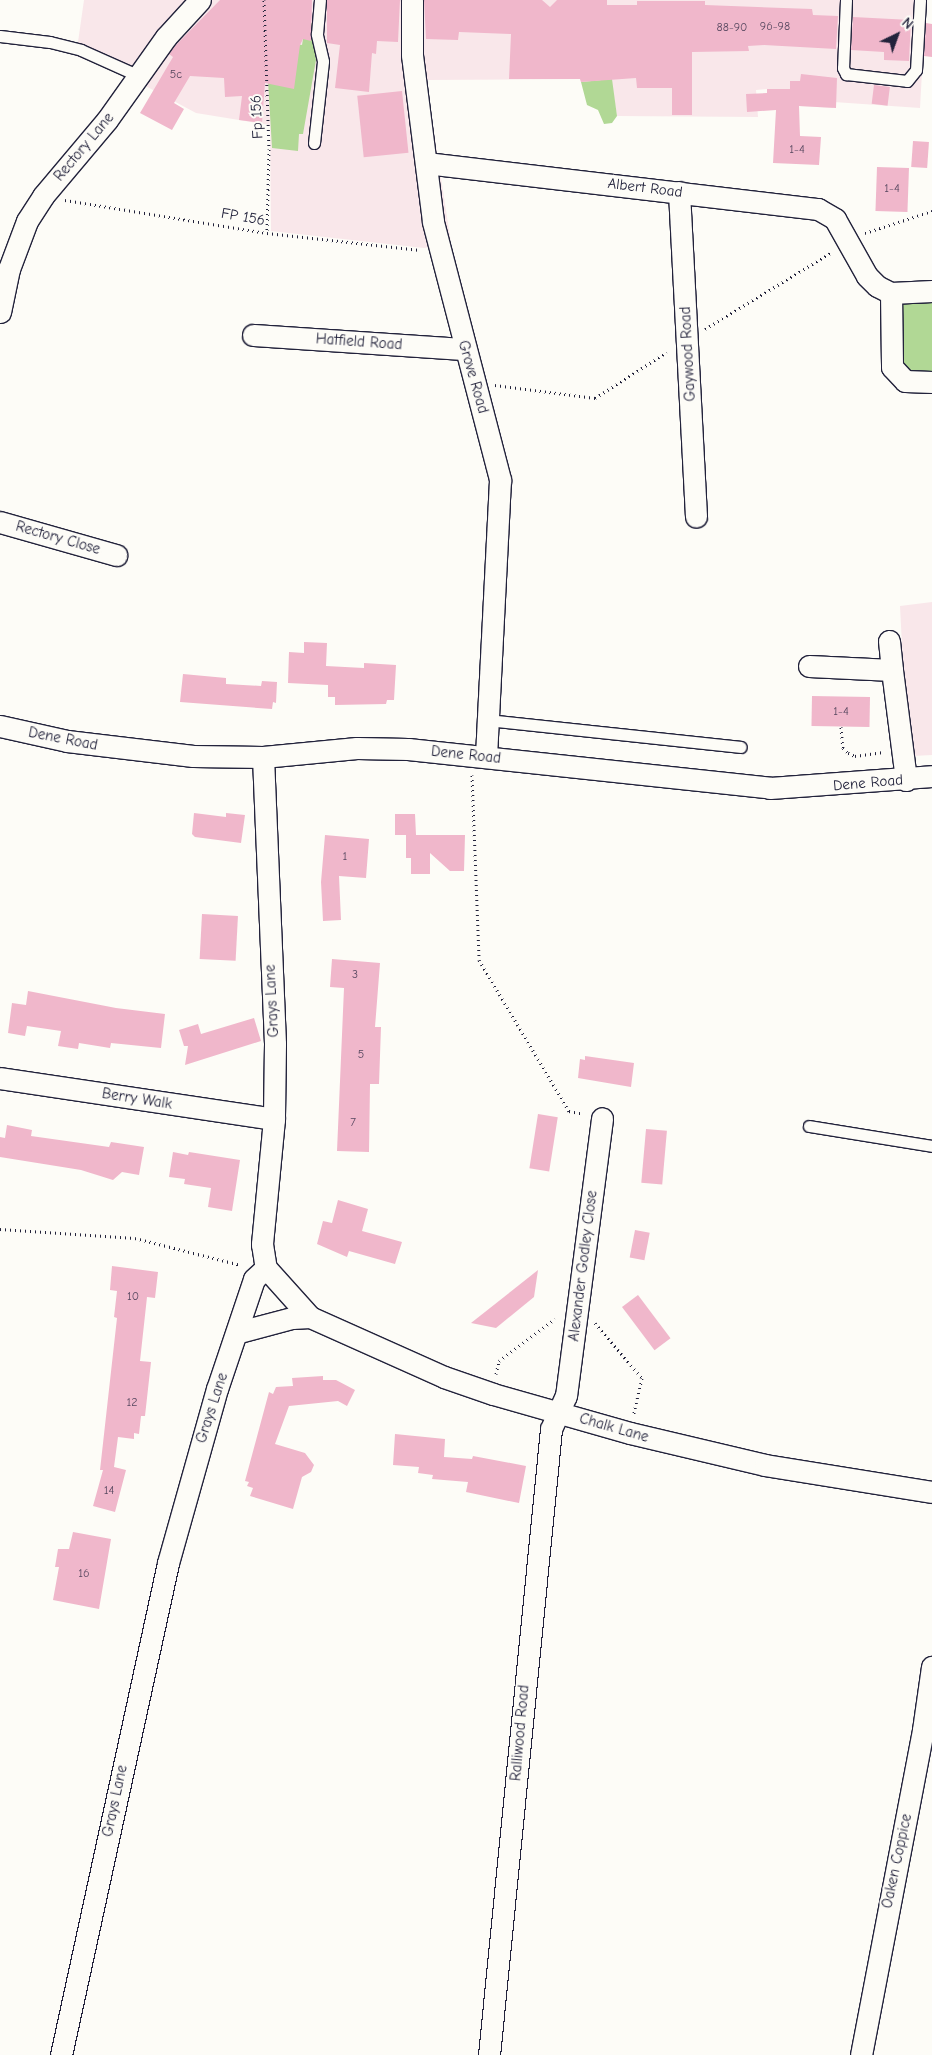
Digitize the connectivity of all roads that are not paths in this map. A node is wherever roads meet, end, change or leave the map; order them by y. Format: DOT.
graph roads {
  1 [pos="200,0"];
  2 [pos="320,0"];
  3 [pos="412,0"];
  4 [pos="846,0"];
  5 [pos="920,0"];
  6 [pos="0,36"];
  7 [pos="139,76"];
  8 [pos="314,143"];
  9 [pos="426,163"];
  10 [pos="679,192"];
  11 [pos="9,238"];
  12 [pos="932,291"];
  13 [pos="891,293"];
  14 [pos="0,312"];
  15 [pos="253,335"];
  16 [pos="464,350"];
  17 [pos="932,382"];
  18 [pos="696,517"];
  19 [pos="0,522"];
  20 [pos="116,555"];
  21 [pos="889,641"];
  22 [pos="810,666"];
  23 [pos="892,670"];
  24 [pos="488,720"];
  25 [pos="0,726"];
  26 [pos="741,747"];
  27 [pos="479,755"];
  28 [pos="263,757"];
  29 [pos="932,776"];
  30 [pos="906,780"];
  31 [pos="0,1078"];
  32 [pos="602,1118"];
  33 [pos="274,1120"];
  34 [pos="809,1126"];
  35 [pos="932,1146"];
  36 [pos="266,1268"];
  37 [pos="310,1317"];
  38 [pos="238,1332"];
  39 [pos="558,1412"];
  40 [pos="932,1492"];
  41 [pos="932,1667"];
  42 [pos="61,2055"];
  43 [pos="490,2055"];
  44 [pos="861,2055"];
  1 -- 7 [label="street, Rectory Lane"];
  2 -- 8 [label="lane"];
  3 -- 9 [label="street, Grove Road"];
  4 -- 5 [label="lane"];
  6 -- 7 [label="lane"];
  7 -- 11 [label="street, Rectory Lane"];
  9 -- 10 [label="street, Albert Road"];
  9 -- 16 [label="street, Grove Road"];
  10 -- 13 [label="street, Albert Road"];
  10 -- 18 [label="street, Gaywood Road"];
  11 -- 14 [label="street, Rectory Lane"];
  12 -- 13 [label="street"];
  13 -- 17 [label="street"];
  15 -- 16 [label="street, Hatfield Road"];
  16 -- 24 [label="street, Grove Road"];
  19 -- 20 [label="street, Rectory Close"];
  21 -- 23 [label="street"];
  22 -- 23 [label="street"];
  23 -- 30 [label="street"];
  24 -- 26 [label="lane"];
  24 -- 27 [label="street, Grove Road"];
  25 -- 28 [label="street, Dene Road"];
  27 -- 28 [label="street, Dene Road"];
  27 -- 30 [label="street, Dene Road"];
  28 -- 33 [label="street, Grays Lane"];
  29 -- 30 [label="street, Dene Road"];
  31 -- 33 [label="street, Berry Walk"];
  32 -- 39 [label="street, Alexander Godley Close"];
  33 -- 36 [label="street, Grays Lane"];
  34 -- 35 [label="lane"];
  36 -- 37 [label="street, Chalk Lane"];
  36 -- 38 [label="street, Grays Lane"];
  37 -- 38 [label="street"];
  37 -- 39 [label="street, Chalk Lane"];
  38 -- 42 [label="street, Grays Lane"];
  39 -- 40 [label="street, Chalk Lane"];
  39 -- 43 [label="street, Ralliwood Road"];
  41 -- 44 [label="street, Oaken Coppice"];
}
